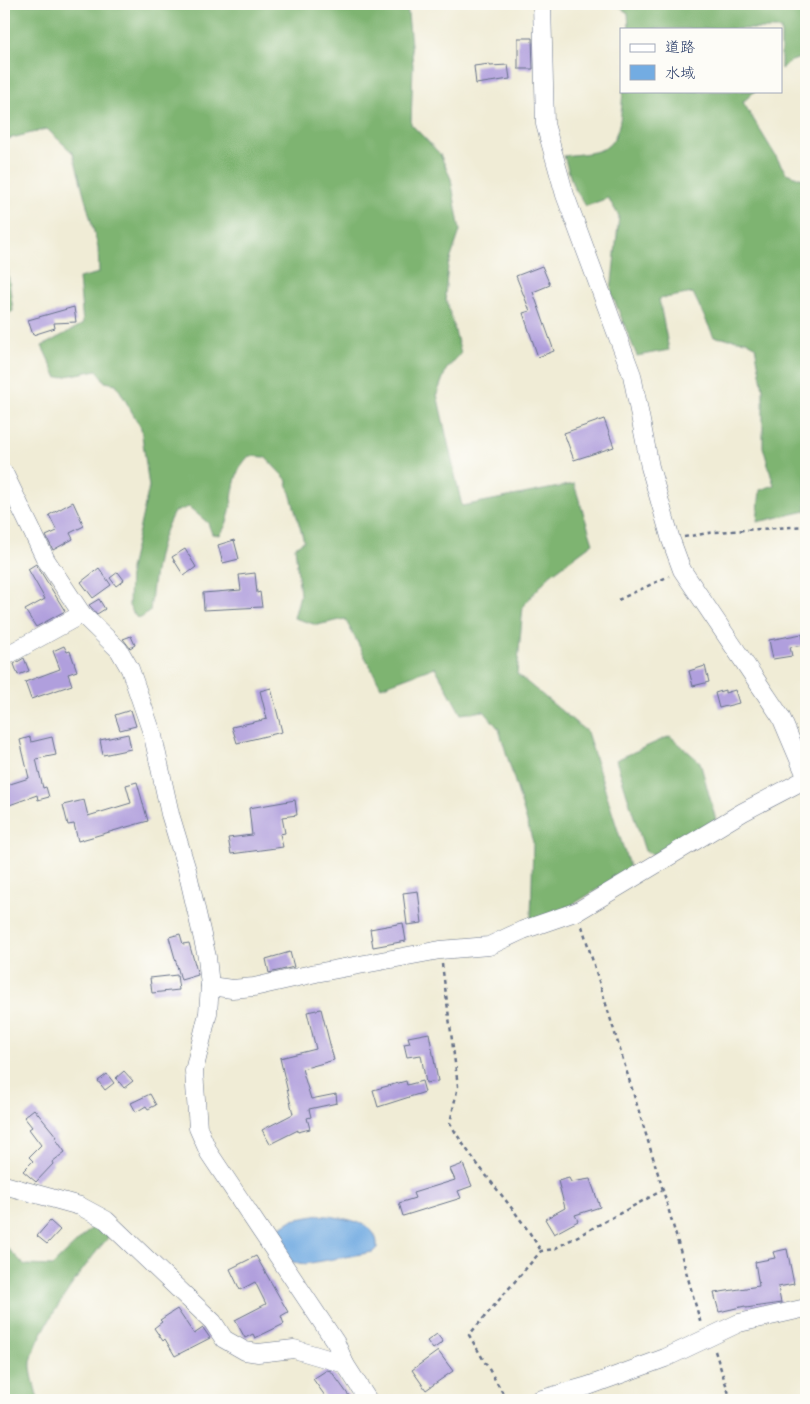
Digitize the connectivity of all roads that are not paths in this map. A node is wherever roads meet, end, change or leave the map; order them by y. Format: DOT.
graph roads {
  1 [pos="542,4"];
  2 [pos="4,473"];
  3 [pos="82,614"];
  4 [pos="4,657"];
  5 [pos="806,777"];
  6 [pos="210,986"];
  7 [pos="4,1186"];
  8 [pos="806,1308"];
  9 [pos="345,1364"];
  10 [pos="368,1400"];
  11 [pos="539,1400"];
  1 -- 5 [label="street"];
  2 -- 3 [label="street"];
  3 -- 4 [label="street"];
  3 -- 6 [label="street"];
  5 -- 6 [label="street"];
  6 -- 9 [label="street"];
  7 -- 9 [label="street"];
  8 -- 11 [label="street"];
  9 -- 10 [label="street"];
}
